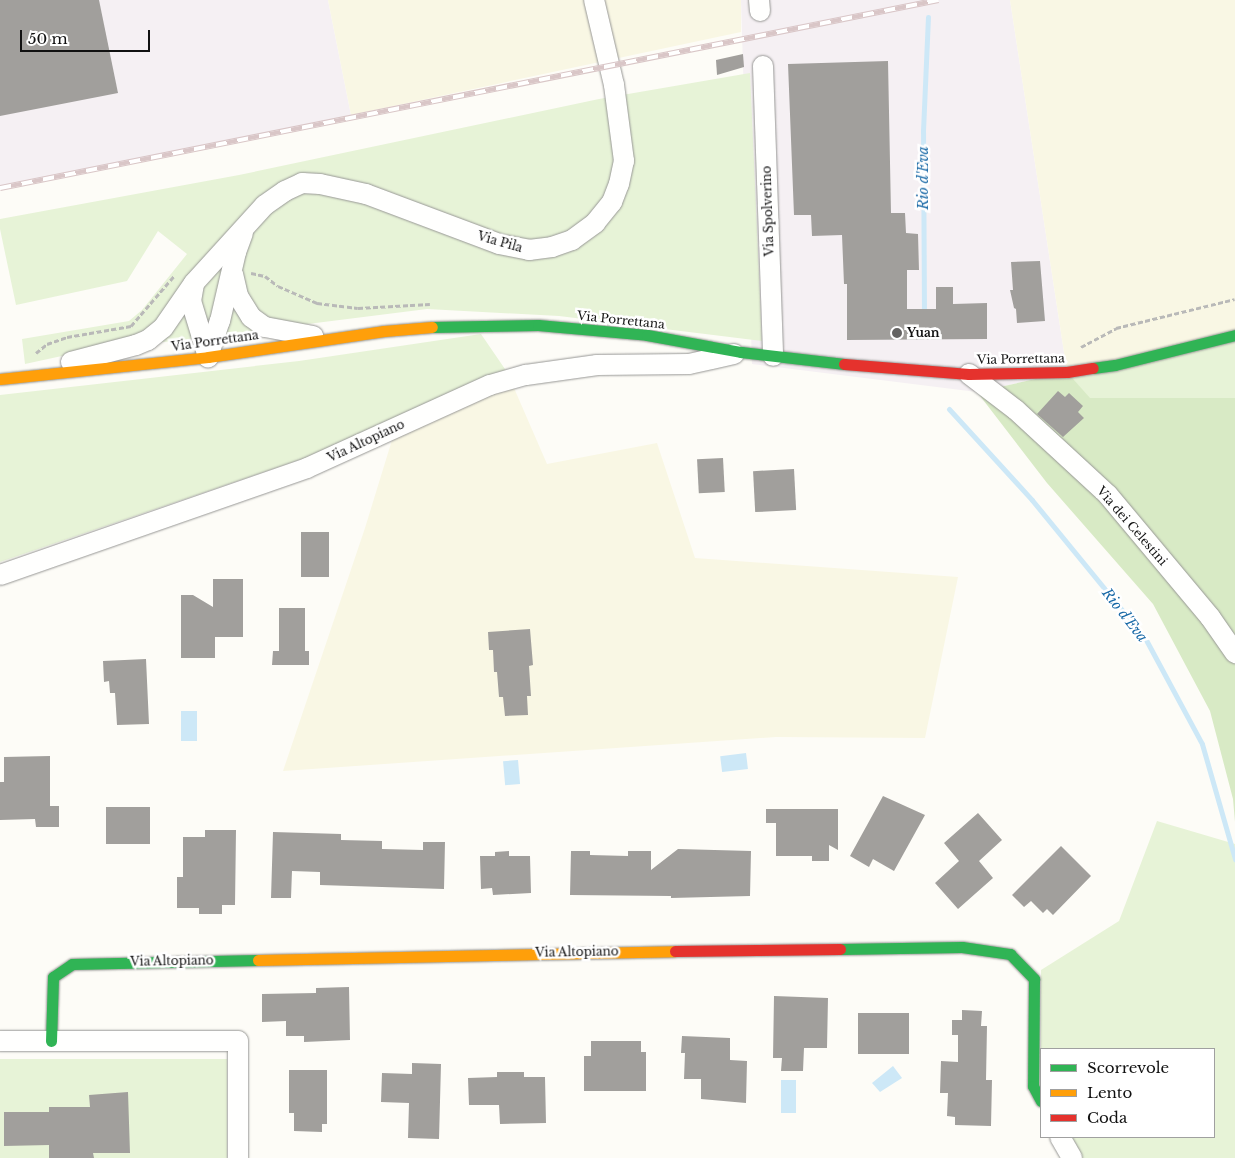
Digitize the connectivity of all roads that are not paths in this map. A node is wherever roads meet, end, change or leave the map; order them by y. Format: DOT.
graph roads {
  1 [pos="594,0"];
  2 [pos="763,66"];
  3 [pos="247,225"];
  4 [pos="232,272"];
  5 [pos="186,278"];
  6 [pos="1235,335"];
  7 [pos="330,339"];
  8 [pos="741,352"];
  9 [pos="773,356"];
  10 [pos="208,357"];
  11 [pos="44,374"];
  12 [pos="969,374"];
  13 [pos="0,379"];
  14 [pos="0,574"];
  15 [pos="1235,653"];
  16 [pos="0,1041"];
  17 [pos="51,1041"];
  18 [pos="1040,1099"];
  19 [pos="1061,1138"];
  20 [pos="238,1158"];
  21 [pos="1072,1158"];
  1 -- 3 [label="street, Via Pila"];
  2 -- 9 [label="street, Via Spolverino"];
  3 -- 4 [label="street"];
  3 -- 5 [label="street, Via Pila"];
  4 -- 7 [label="street"];
  4 -- 10 [label="street"];
  5 -- 10 [label="street"];
  5 -- 11 [label="street, Via Pila"];
  6 -- 12 [label="main road, Via Porrettana"];
  7 -- 8 [label="main road, Via Porrettana"];
  7 -- 10 [label="main road, Via Porrettana"];
  8 -- 9 [label="main road, Via Porrettana"];
  8 -- 14 [label="street, Via Altopiano"];
  9 -- 12 [label="main road, Via Porrettana"];
  10 -- 11 [label="main road, Via Porrettana"];
  11 -- 13 [label="main road, Via Porrettana"];
  12 -- 15 [label="street, Via dei Celestini"];
  16 -- 17 [label="street"];
  17 -- 18 [label="main road, Via Altopiano"];
  17 -- 20 [label="street"];
  19 -- 21 [label="street"];
}
